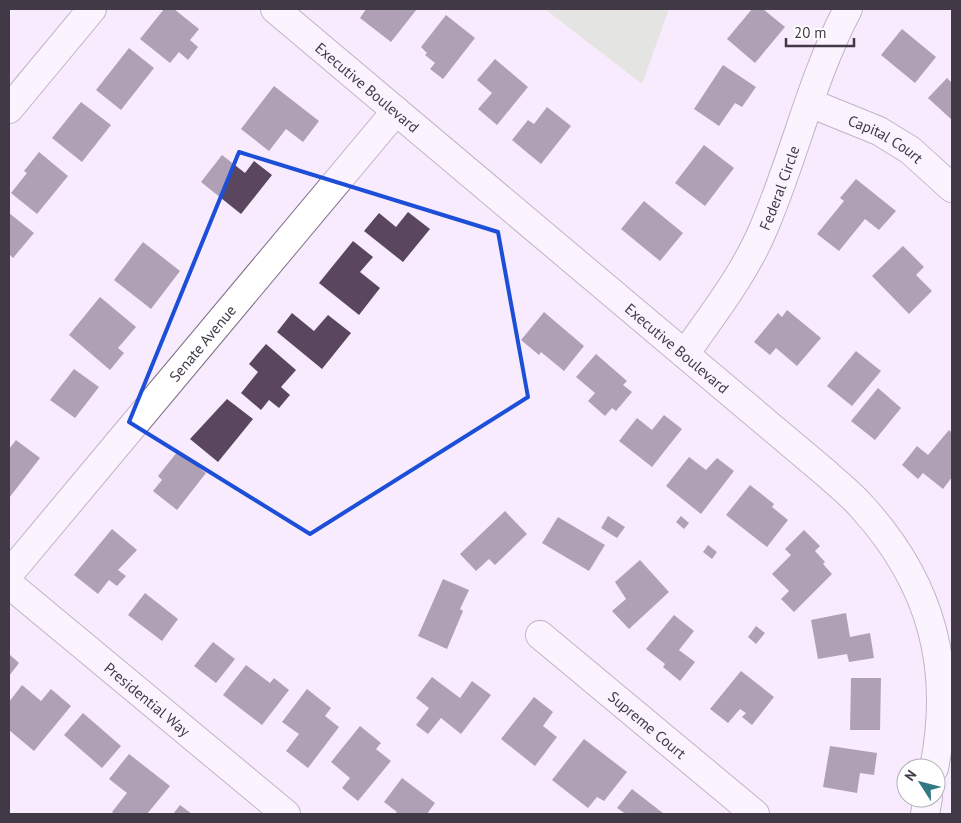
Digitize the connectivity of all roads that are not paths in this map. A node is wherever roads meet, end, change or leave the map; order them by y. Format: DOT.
graph roads {
  1 [pos="92,9"];
  2 [pos="276,9"];
  3 [pos="848,9"];
  4 [pos="810,103"];
  5 [pos="9,109"];
  6 [pos="396,111"];
  7 [pos="952,188"];
  8 [pos="685,354"];
  9 [pos="9,574"];
  10 [pos="9,584"];
  11 [pos="540,635"];
  12 [pos="945,649"];
  13 [pos="936,758"];
  14 [pos="286,814"];
  15 [pos="755,814"];
  1 -- 5 [label="street"];
  2 -- 6 [label="street, Executive Boulevard"];
  3 -- 4 [label="street, Federal Circle"];
  4 -- 7 [label="street, Capital Court"];
  4 -- 8 [label="street, Federal Circle"];
  6 -- 8 [label="street, Executive Boulevard"];
  6 -- 9 [label="street, Senate Avenue"];
  8 -- 12 [label="street, Executive Boulevard"];
  10 -- 14 [label="street, Presidential Way"];
  11 -- 15 [label="street, Supreme Court"];
  12 -- 13 [label="street, Executive Boulevard"];
}
